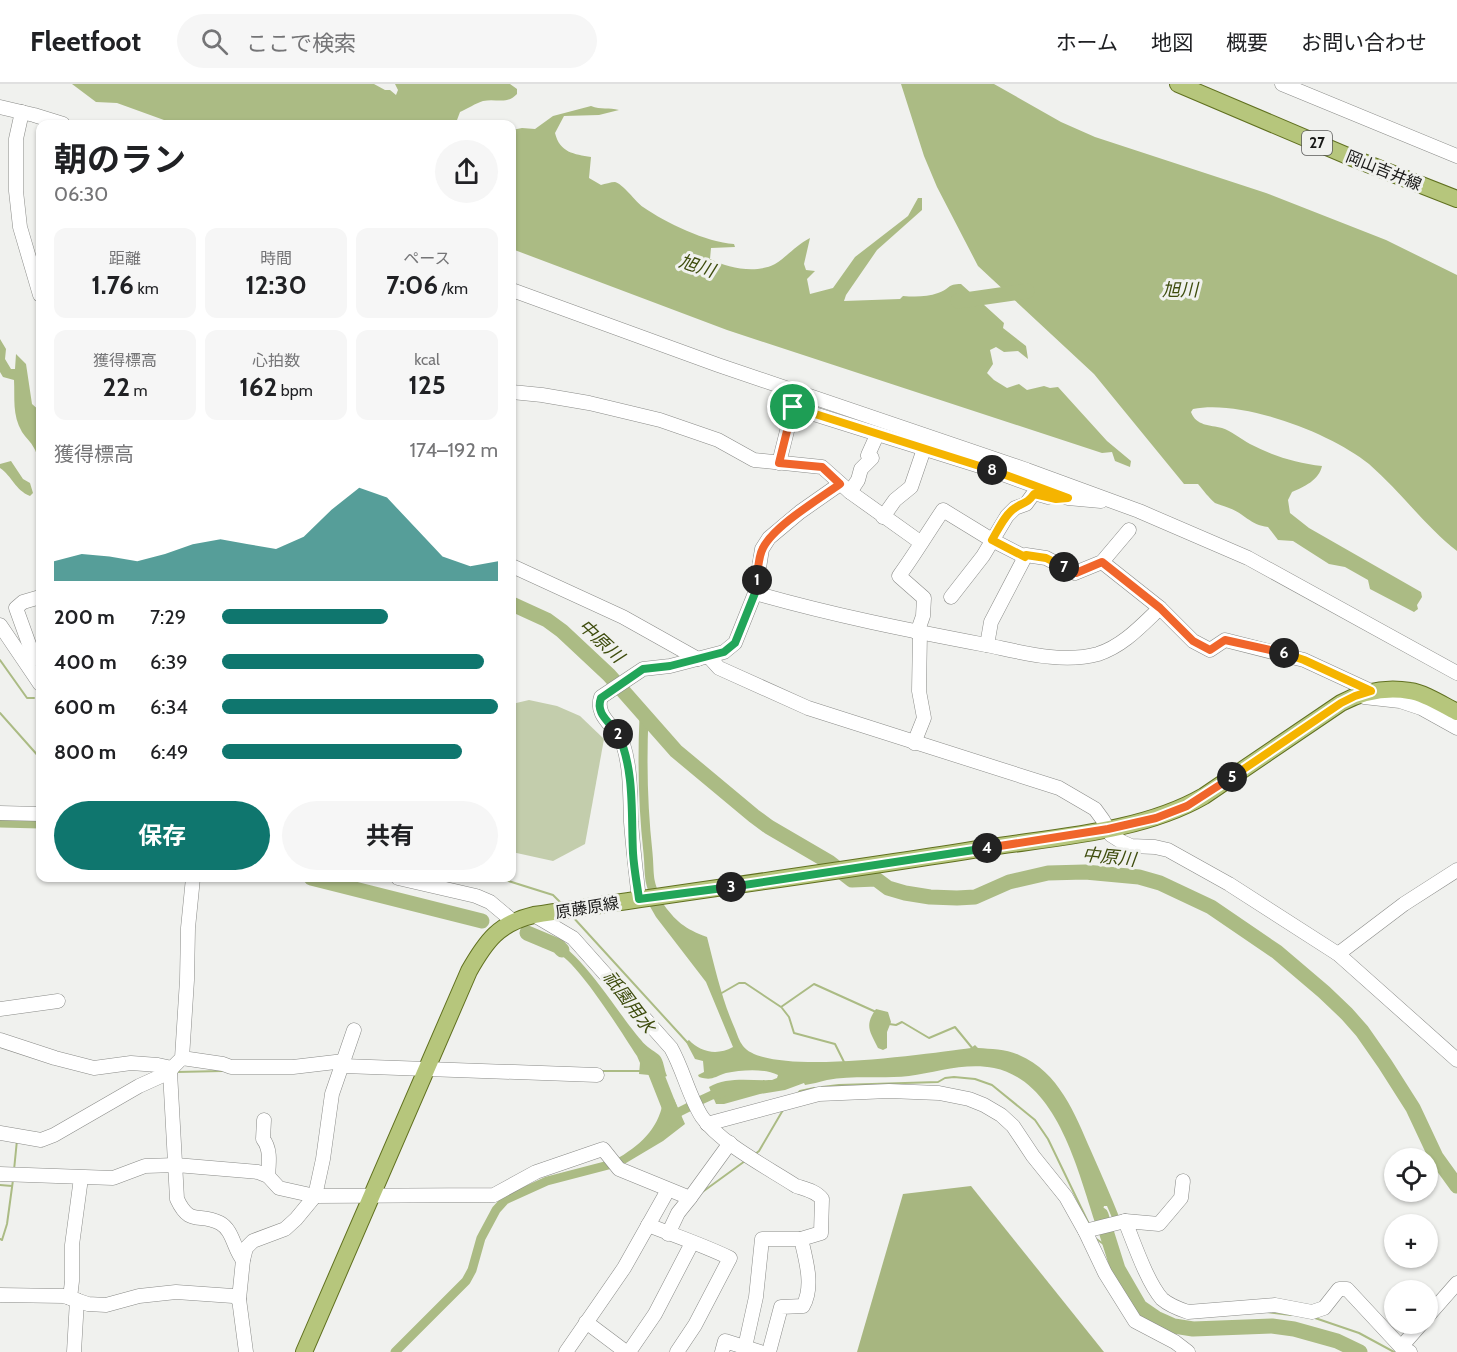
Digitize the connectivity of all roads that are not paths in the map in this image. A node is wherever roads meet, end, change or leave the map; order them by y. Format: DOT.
graph roads {
  1 [pos="1178,84"];
  2 [pos="1199,84"];
  3 [pos="1282,84"];
  4 [pos="1,108"];
  5 [pos="22,112"];
  6 [pos="49,120"];
  7 [pos="1457,156"];
  8 [pos="1457,187"];
  9 [pos="1457,199"];
  10 [pos="36,282"];
  11 [pos="516,291"];
  12 [pos="516,392"];
  13 [pos="779,403"];
  14 [pos="793,407"];
  15 [pos="877,435"];
  16 [pos="924,449"];
  17 [pos="779,463"];
  18 [pos="845,488"];
  19 [pos="1068,498"];
  20 [pos="1116,502"];
  21 [pos="883,517"];
  22 [pos="1129,530"];
  23 [pos="992,540"];
  24 [pos="920,542"];
  25 [pos="1025,557"];
  26 [pos="1102,562"];
  27 [pos="516,569"];
  28 [pos="755,593"];
  29 [pos="951,597"];
  30 [pos="36,598"];
  31 [pos="1160,608"];
  32 [pos="0,625"];
  33 [pos="918,633"];
  34 [pos="987,645"];
  35 [pos="704,658"];
  36 [pos="27,663"];
  37 [pos="1457,673"];
  38 [pos="36,678"];
  39 [pos="1363,694"];
  40 [pos="1457,712"];
  41 [pos="1457,728"];
  42 [pos="914,742"];
  43 [pos="0,813"];
  44 [pos="36,814"];
  45 [pos="1108,829"];
  46 [pos="1457,870"];
  47 [pos="193,882"];
  48 [pos="415,882"];
  49 [pos="650,898"];
  50 [pos="534,915"];
  51 [pos="514,922"];
  52 [pos="1338,954"];
  53 [pos="58,1001"];
  54 [pos="0,1009"];
  55 [pos="354,1030"];
  56 [pos="0,1040"];
  57 [pos="1456,1058"];
  58 [pos="343,1063"];
  59 [pos="175,1066"];
  60 [pos="428,1069"];
  61 [pos="597,1074"];
  62 [pos="264,1120"];
  63 [pos="707,1124"];
  64 [pos="0,1132"];
  65 [pos="730,1143"];
  66 [pos="176,1165"];
  67 [pos="0,1174"];
  68 [pos="268,1176"];
  69 [pos="81,1178"];
  70 [pos="1183,1181"];
  71 [pos="668,1190"];
  72 [pos="372,1195"];
  73 [pos="315,1196"];
  74 [pos="690,1198"];
  75 [pos="1123,1222"];
  76 [pos="648,1225"];
  77 [pos="1088,1230"];
  78 [pos="668,1233"];
  79 [pos="801,1239"];
  80 [pos="692,1243"];
  81 [pos="243,1260"];
  82 [pos="1457,1282"];
  83 [pos="0,1295"];
  84 [pos="73,1299"];
  85 [pos="239,1299"];
  86 [pos="1438,1304"];
  87 [pos="586,1322"];
  88 [pos="1415,1334"];
  89 [pos="745,1347"];
  90 [pos="1406,1349"];
  91 [pos="74,1352"];
  92 [pos="246,1352"];
  93 [pos="304,1352"];
  94 [pos="566,1352"];
  95 [pos="627,1352"];
  96 [pos="677,1352"];
  97 [pos="722,1352"];
  98 [pos="760,1352"];
  99 [pos="769,1352"];
  100 [pos="1188,1352"];
  1 -- 9 [label="main road, 岡山吉井線 / 27"];
  2 -- 8 [label="main road, 岡山吉井線 / 27"];
  3 -- 7 [label="street"];
  4 -- 5 [label="street"];
  5 -- 6 [label="street"];
  5 -- 10 [label="street"];
  11 -- 20 [label="street"];
  12 -- 17 [label="street"];
  13 -- 14 [label="street"];
  14 -- 15 [label="street"];
  14 -- 17 [label="street"];
  15 -- 16 [label="street"];
  15 -- 18 [label="street"];
  16 -- 19 [label="street"];
  16 -- 21 [label="street"];
  17 -- 18 [label="street"];
  18 -- 21 [label="street"];
  18 -- 28 [label="street"];
  19 -- 20 [label="street"];
  19 -- 23 [label="street"];
  20 -- 37 [label="street"];
  21 -- 24 [label="street"];
  22 -- 26 [label="street"];
  23 -- 24 [label="street"];
  23 -- 25 [label="street"];
  23 -- 29 [label="street"];
  24 -- 33 [label="street"];
  25 -- 26 [label="street"];
  25 -- 34 [label="street"];
  26 -- 31 [label="street"];
  27 -- 35 [label="street"];
  28 -- 33 [label="street"];
  28 -- 35 [label="street"];
  30 -- 36 [label="street"];
  31 -- 34 [label="street"];
  31 -- 39 [label="street"];
  32 -- 36 [label="street"];
  33 -- 34 [label="street"];
  33 -- 42 [label="street"];
  35 -- 42 [label="street"];
  35 -- 49 [label="street"];
  36 -- 38 [label="street"];
  39 -- 40 [label="main road"];
  39 -- 41 [label="street"];
  39 -- 45 [label="main road, 原藤原線"];
  42 -- 45 [label="street"];
  43 -- 44 [label="street"];
  45 -- 49 [label="main road, 原藤原線"];
  45 -- 52 [label="street"];
  46 -- 52 [label="street"];
  47 -- 59 [label="street"];
  48 -- 51 [label="street"];
  49 -- 50 [label="main road, 原藤原線"];
  50 -- 51 [label="main road, 原藤原線"];
  50 -- 63 [label="street"];
  51 -- 60 [label="main road, 原藤原線"];
  52 -- 57 [label="street"];
  53 -- 54 [label="street"];
  55 -- 58 [label="street"];
  56 -- 59 [label="street"];
  58 -- 59 [label="street"];
  58 -- 60 [label="street"];
  58 -- 73 [label="street"];
  59 -- 64 [label="street"];
  59 -- 66 [label="street"];
  60 -- 61 [label="street"];
  60 -- 72 [label="main road, 原藤原線"];
  62 -- 68 [label="street"];
  63 -- 65 [label="street"];
  63 -- 77 [label="street"];
  65 -- 74 [label="street"];
  65 -- 79 [label="street"];
  66 -- 68 [label="street"];
  66 -- 69 [label="street"];
  66 -- 81 [label="street"];
  67 -- 69 [label="street"];
  68 -- 73 [label="street"];
  69 -- 84 [label="street"];
  70 -- 75 [label="street"];
  71 -- 72 [label="street"];
  71 -- 74 [label="street"];
  71 -- 76 [label="street"];
  72 -- 73 [label="street"];
  72 -- 93 [label="main road, 原藤原線"];
  73 -- 81 [label="street"];
  74 -- 78 [label="street"];
  75 -- 77 [label="street"];
  75 -- 90 [label="street"];
  76 -- 78 [label="street"];
  76 -- 87 [label="street"];
  77 -- 100 [label="street"];
  78 -- 80 [label="street"];
  79 -- 89 [label="street"];
  79 -- 99 [label="street"];
  80 -- 95 [label="street"];
  80 -- 96 [label="street"];
  81 -- 85 [label="street"];
  82 -- 86 [label="street"];
  83 -- 84 [label="street"];
  84 -- 85 [label="street"];
  84 -- 91 [label="street"];
  85 -- 92 [label="street"];
  87 -- 94 [label="street"];
  87 -- 95 [label="street"];
  88 -- 90 [label="street"];
  89 -- 97 [label="street"];
  89 -- 98 [label="street"];
}
